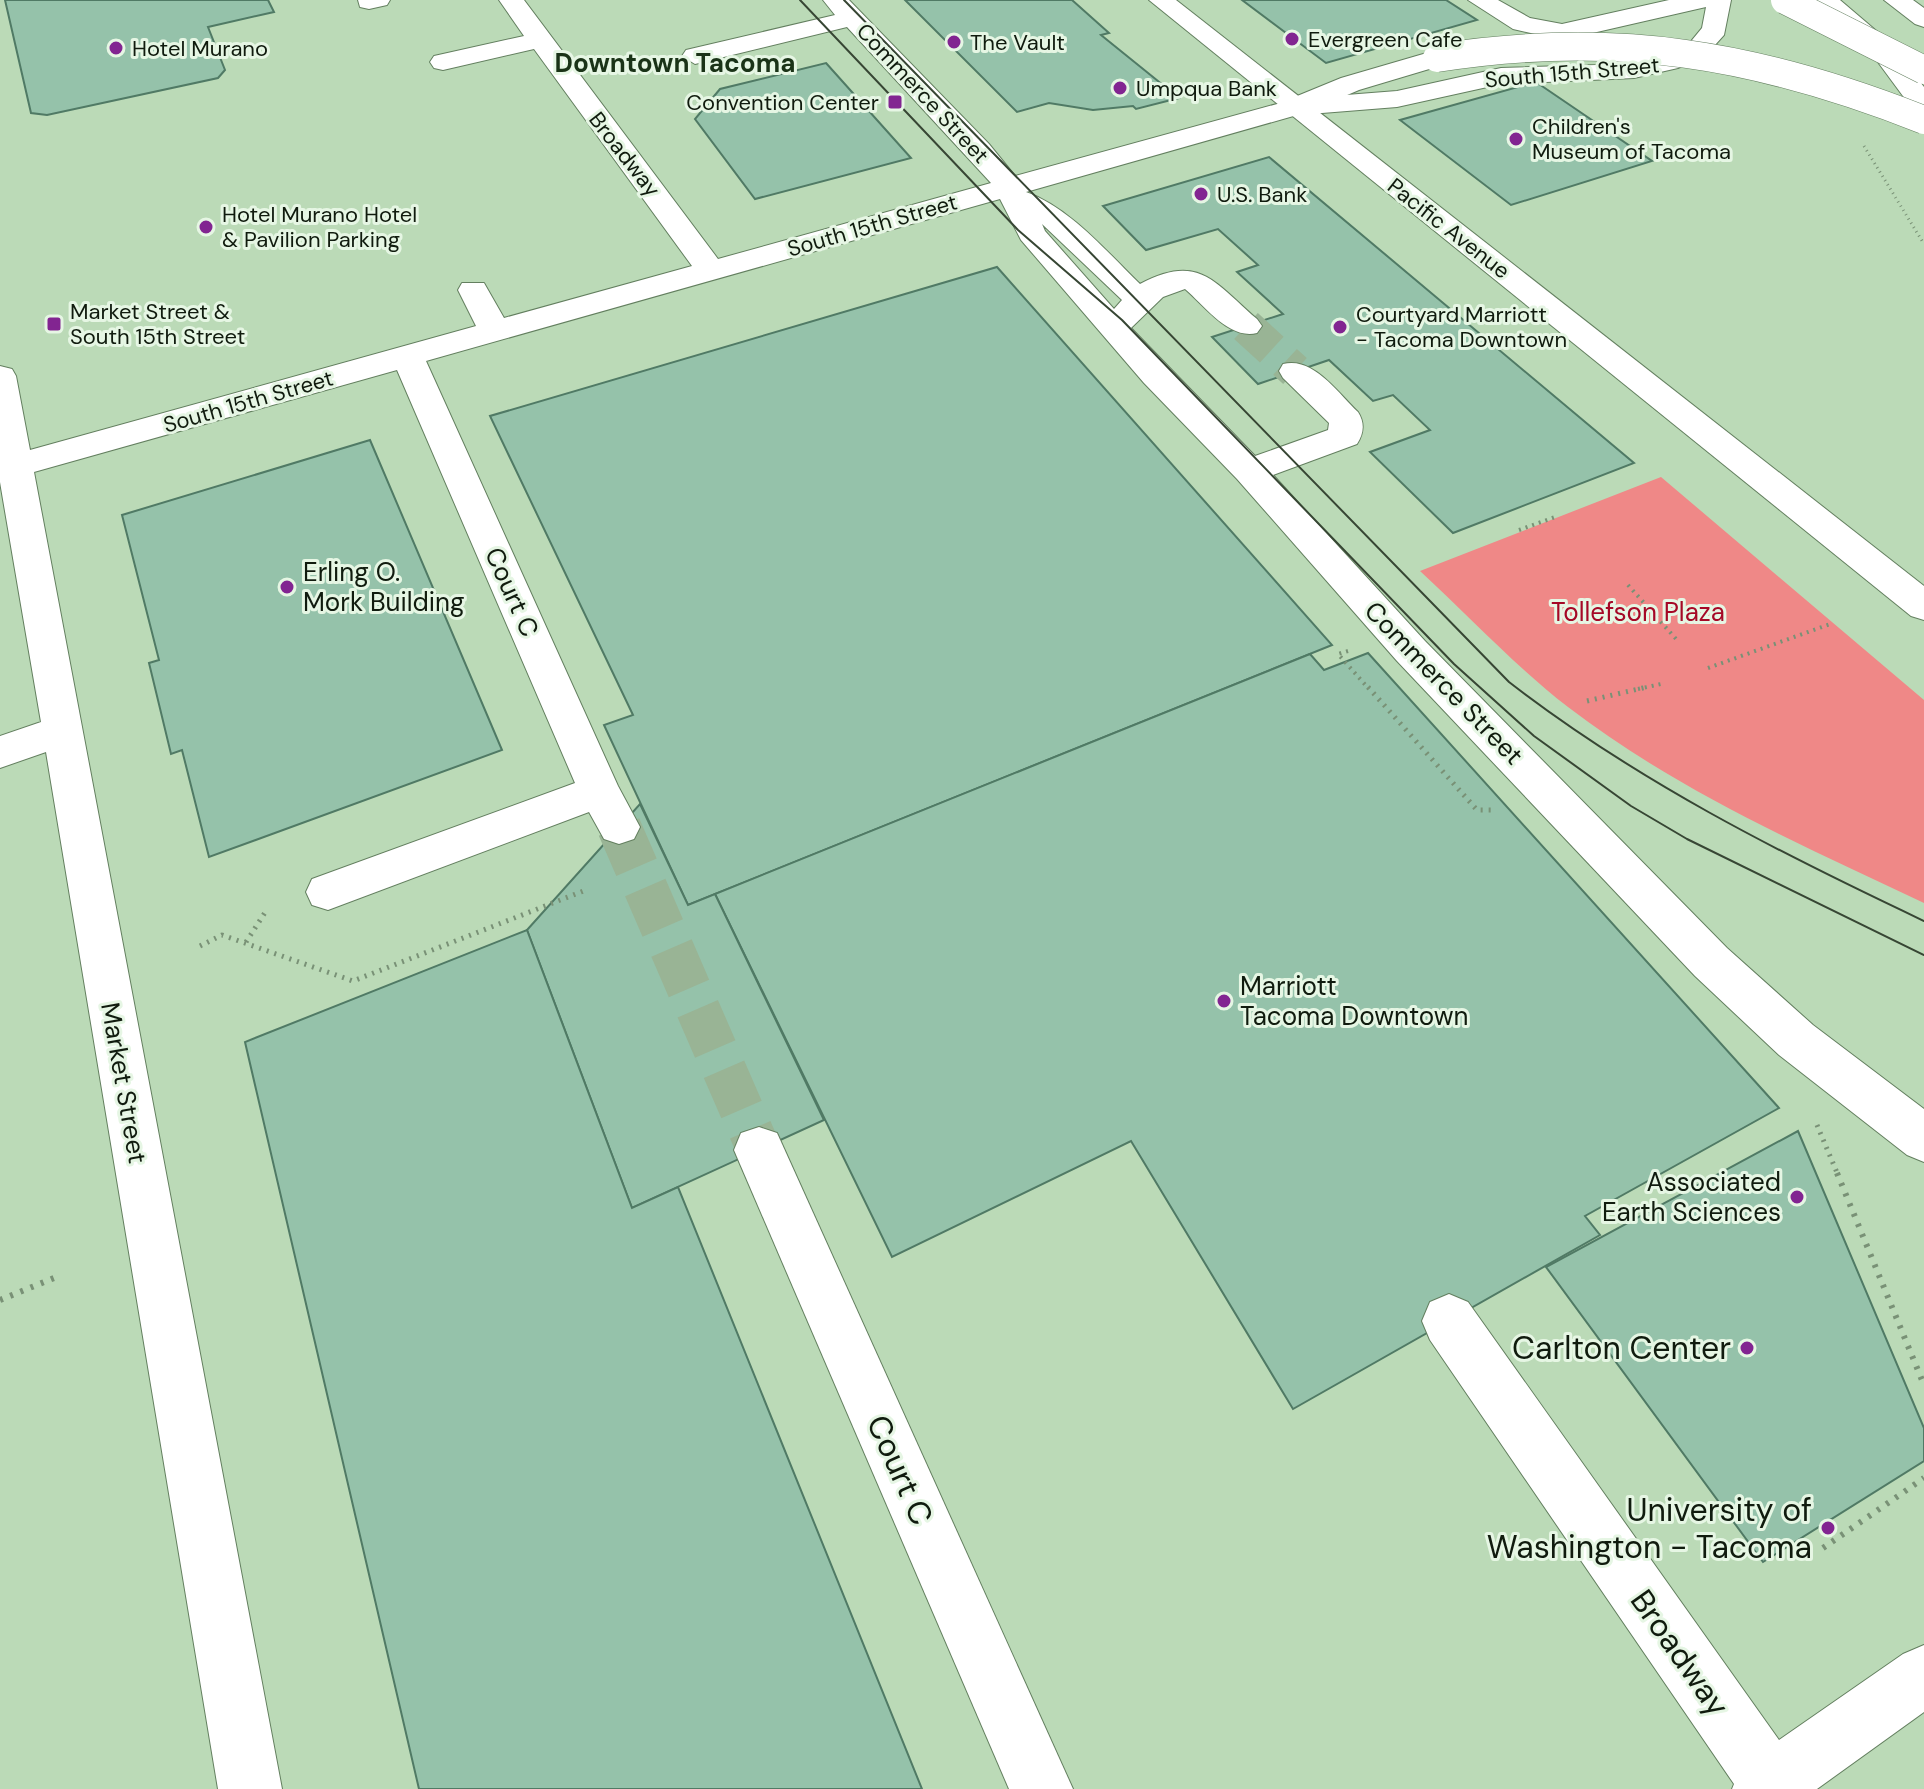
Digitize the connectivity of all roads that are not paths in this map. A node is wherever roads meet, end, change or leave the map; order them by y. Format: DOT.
graph roads {
  1 [pos="511,0"];
  2 [pos="1161,0"];
  3 [pos="1480,0"];
  4 [pos="1702,0"];
  5 [pos="1719,0"];
  6 [pos="1785,0"];
  7 [pos="1825,0"];
  8 [pos="1896,0"];
  9 [pos="1907,0"];
  10 [pos="844,9"];
  11 [pos="1630,9"];
  12 [pos="1924,12"];
  13 [pos="1924,19"];
  14 [pos="535,34"];
  15 [pos="695,56"];
  16 [pos="440,57"];
  17 [pos="1924,70"];
  18 [pos="1924,105"];
  19 [pos="1295,107"];
  20 [pos="1924,120"];
  21 [pos="1009,187"];
  22 [pos="711,271"];
  23 [pos="473,290"];
  24 [pos="1138,299"];
  25 [pos="1246,326"];
  26 [pos="1115,329"];
  27 [pos="495,331"];
  28 [pos="407,356"];
  29 [pos="1295,371"];
  30 [pos="0,376"];
  31 [pos="7,468"];
  32 [pos="1249,471"];
  33 [pos="1924,606"];
  34 [pos="62,731"];
  35 [pos="0,752"];
  36 [pos="328,892"];
  37 [pos="1924,1139"];
  38 [pos="759,1150"];
  39 [pos="1449,1321"];
  40 [pos="1924,1675"];
  41 [pos="1770,1787"];
  42 [pos="250,1789"];
  43 [pos="1041,1789"];
  1 -- 14 [label="main road, Broadway"];
  2 -- 19 [label="main road, Pacific Avenue"];
  3 -- 11 [label="main road"];
  4 -- 11 [label="main road"];
  5 -- 19 [label="main road, South 15th Street"];
  6 -- 17 [label="main road, bridge"];
  7 -- 18 [label="main road"];
  8 -- 13 [label="main road"];
  9 -- 12 [label="main road"];
  10 -- 15 [label="main road"];
  10 -- 21 [label="main road, Commerce Street"];
  14 -- 16 [label="main road"];
  14 -- 22 [label="main road, Broadway"];
  19 -- 20 [label="main road, bridge"];
  19 -- 21 [label="main road, South 15th Street"];
  19 -- 33 [label="main road, Pacific Avenue"];
  21 -- 22 [label="main road, South 15th Street"];
  21 -- 24 [label="main road, Commerce Street"];
  21 -- 26 [label="main road, Commerce Street"];
  22 -- 27 [label="main road, South 15th Street"];
  23 -- 27 [label="main road"];
  24 -- 25 [label="main road"];
  24 -- 26 [label="main road"];
  26 -- 32 [label="main road, Commerce Street"];
  27 -- 28 [label="main road, South 15th Street"];
  28 -- 31 [label="main road, South 15th Street"];
  28 -- 36 [label="main road, Court C"];
  29 -- 32 [label="main road"];
  30 -- 31 [label="main road, Market Street"];
  31 -- 34 [label="main road, Market Street"];
  32 -- 37 [label="main road, Commerce Street"];
  34 -- 35 [label="main road"];
  34 -- 42 [label="main road, Market Street"];
  38 -- 43 [label="main road, Court C"];
  39 -- 41 [label="main road, Broadway"];
  40 -- 41 [label="main road"];
}
